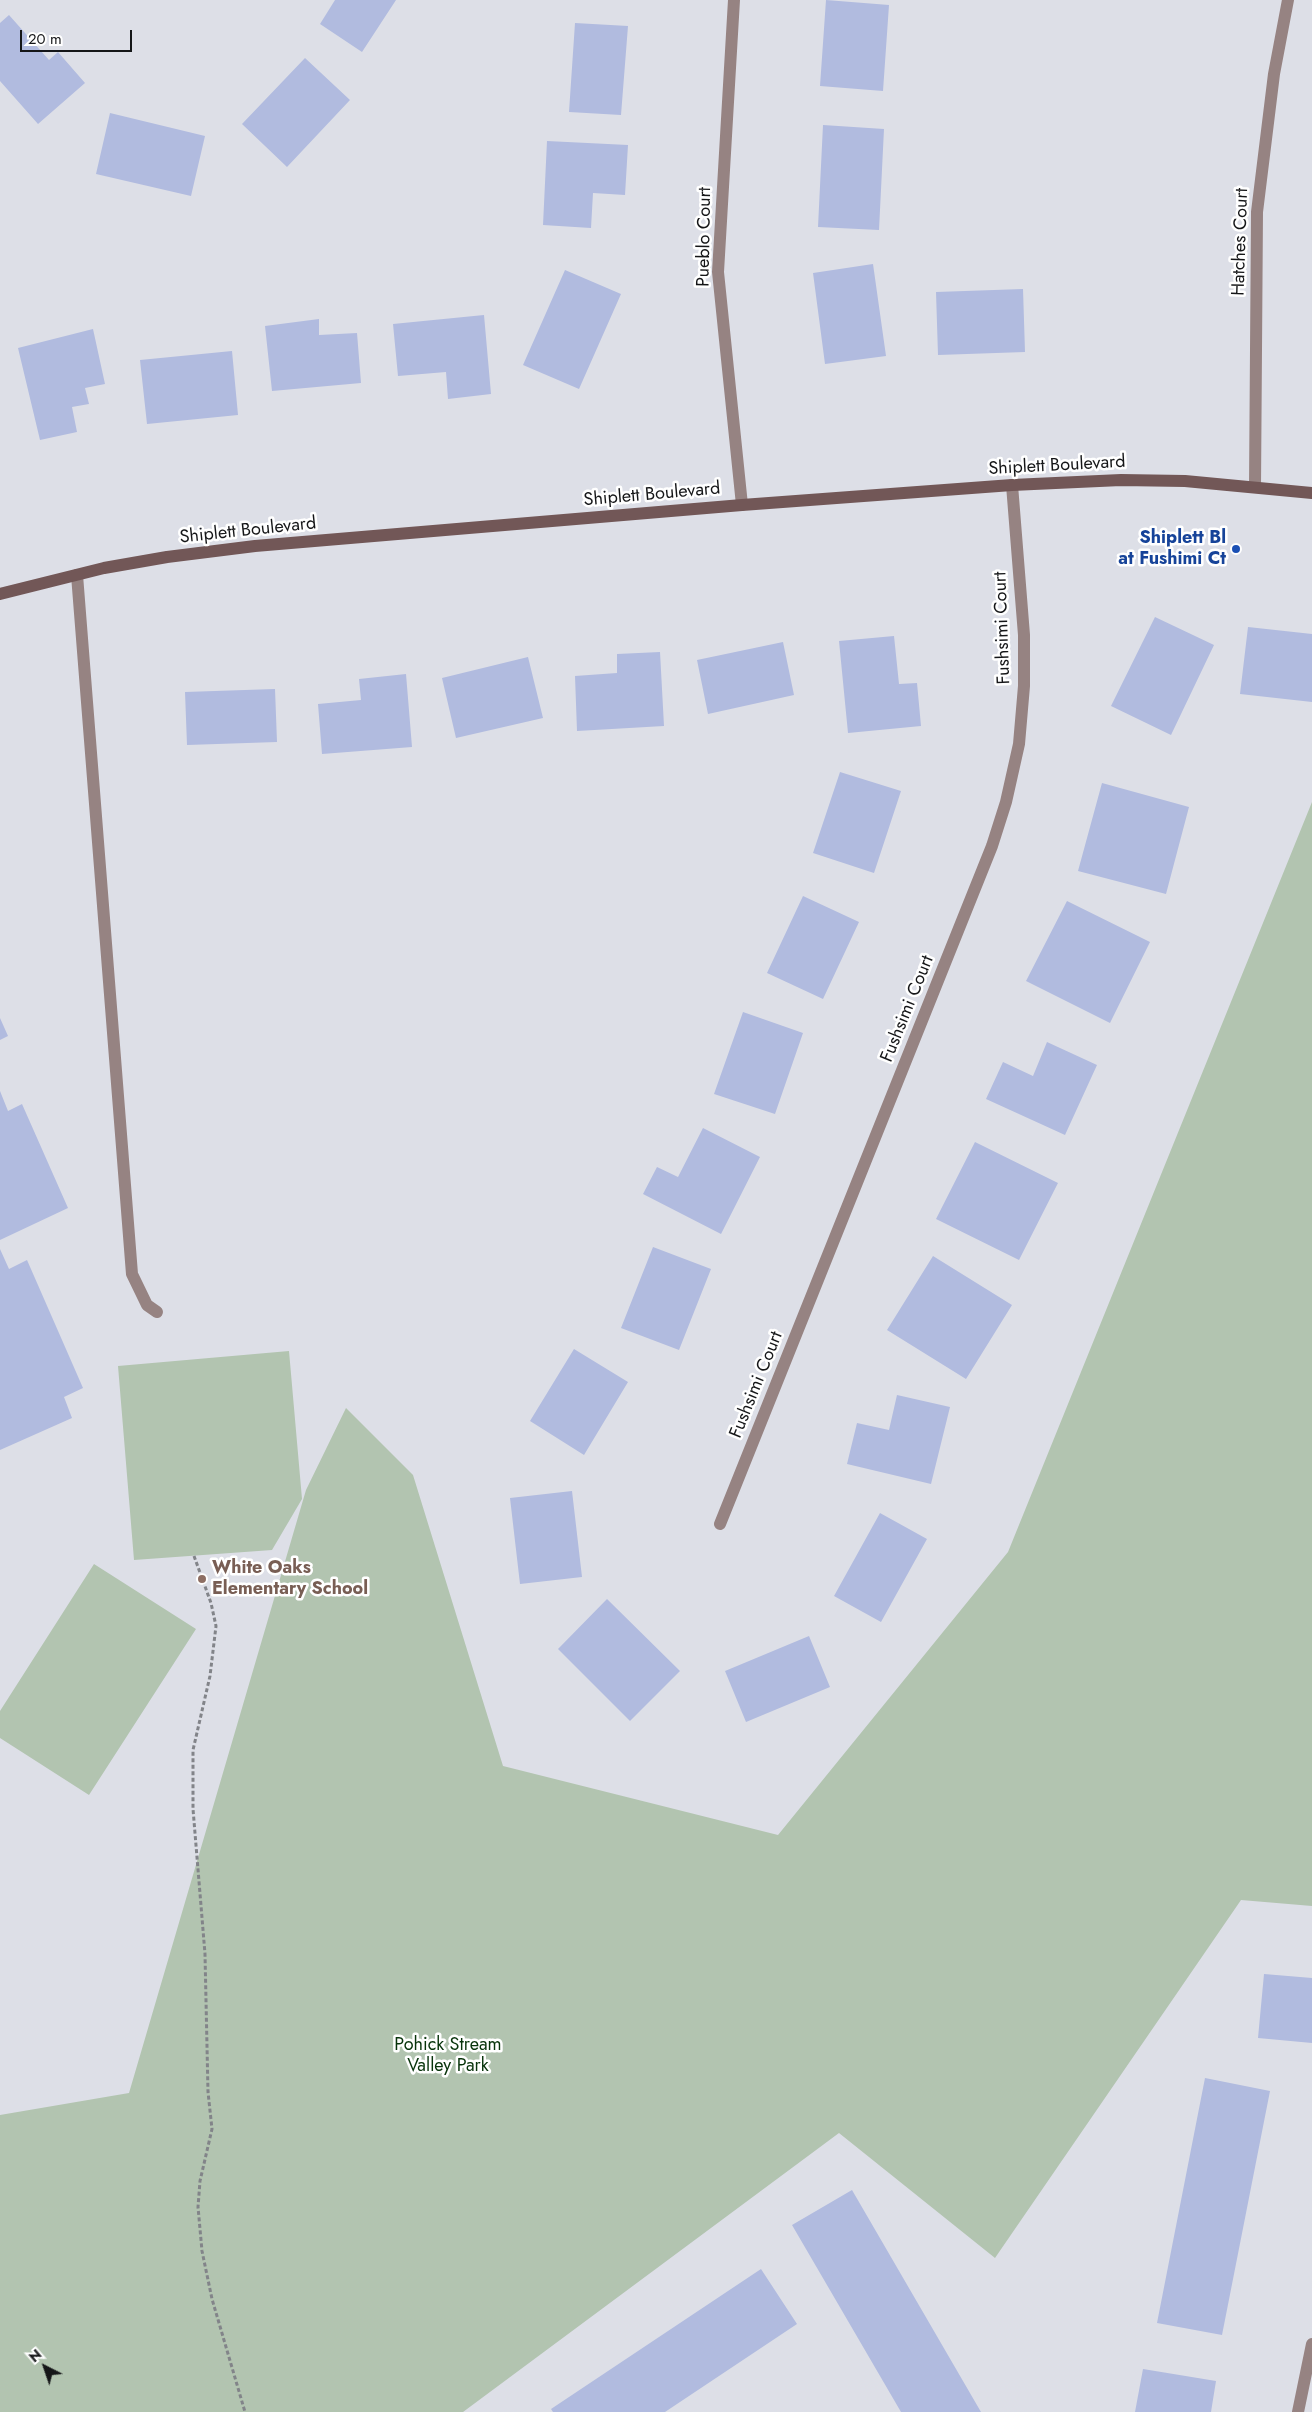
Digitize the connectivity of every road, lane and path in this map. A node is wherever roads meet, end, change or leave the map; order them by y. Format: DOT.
graph roads {
  1 [pos="734,0"];
  2 [pos="1288,0"];
  3 [pos="1012,485"];
  4 [pos="1255,487"];
  5 [pos="1312,493"];
  6 [pos="742,505"];
  7 [pos="77,575"];
  8 [pos="0,594"];
  9 [pos="157,1312"];
  10 [pos="720,1524"];
  11 [pos="194,1556"];
  12 [pos="1312,2344"];
  13 [pos="245,2412"];
  14 [pos="1298,2412"];
  1 -- 6 [label="street, Pueblo Court"];
  2 -- 4 [label="street, Hatches Court"];
  3 -- 4 [label="street, Shiplett Boulevard"];
  3 -- 6 [label="street, Shiplett Boulevard"];
  3 -- 10 [label="street, Fushsimi Court"];
  4 -- 5 [label="street, Shiplett Boulevard"];
  6 -- 7 [label="street, Shiplett Boulevard"];
  7 -- 8 [label="street, Shiplett Boulevard"];
  7 -- 9 [label="street"];
  11 -- 13 [label="path"];
  12 -- 14 [label="street"];
}
